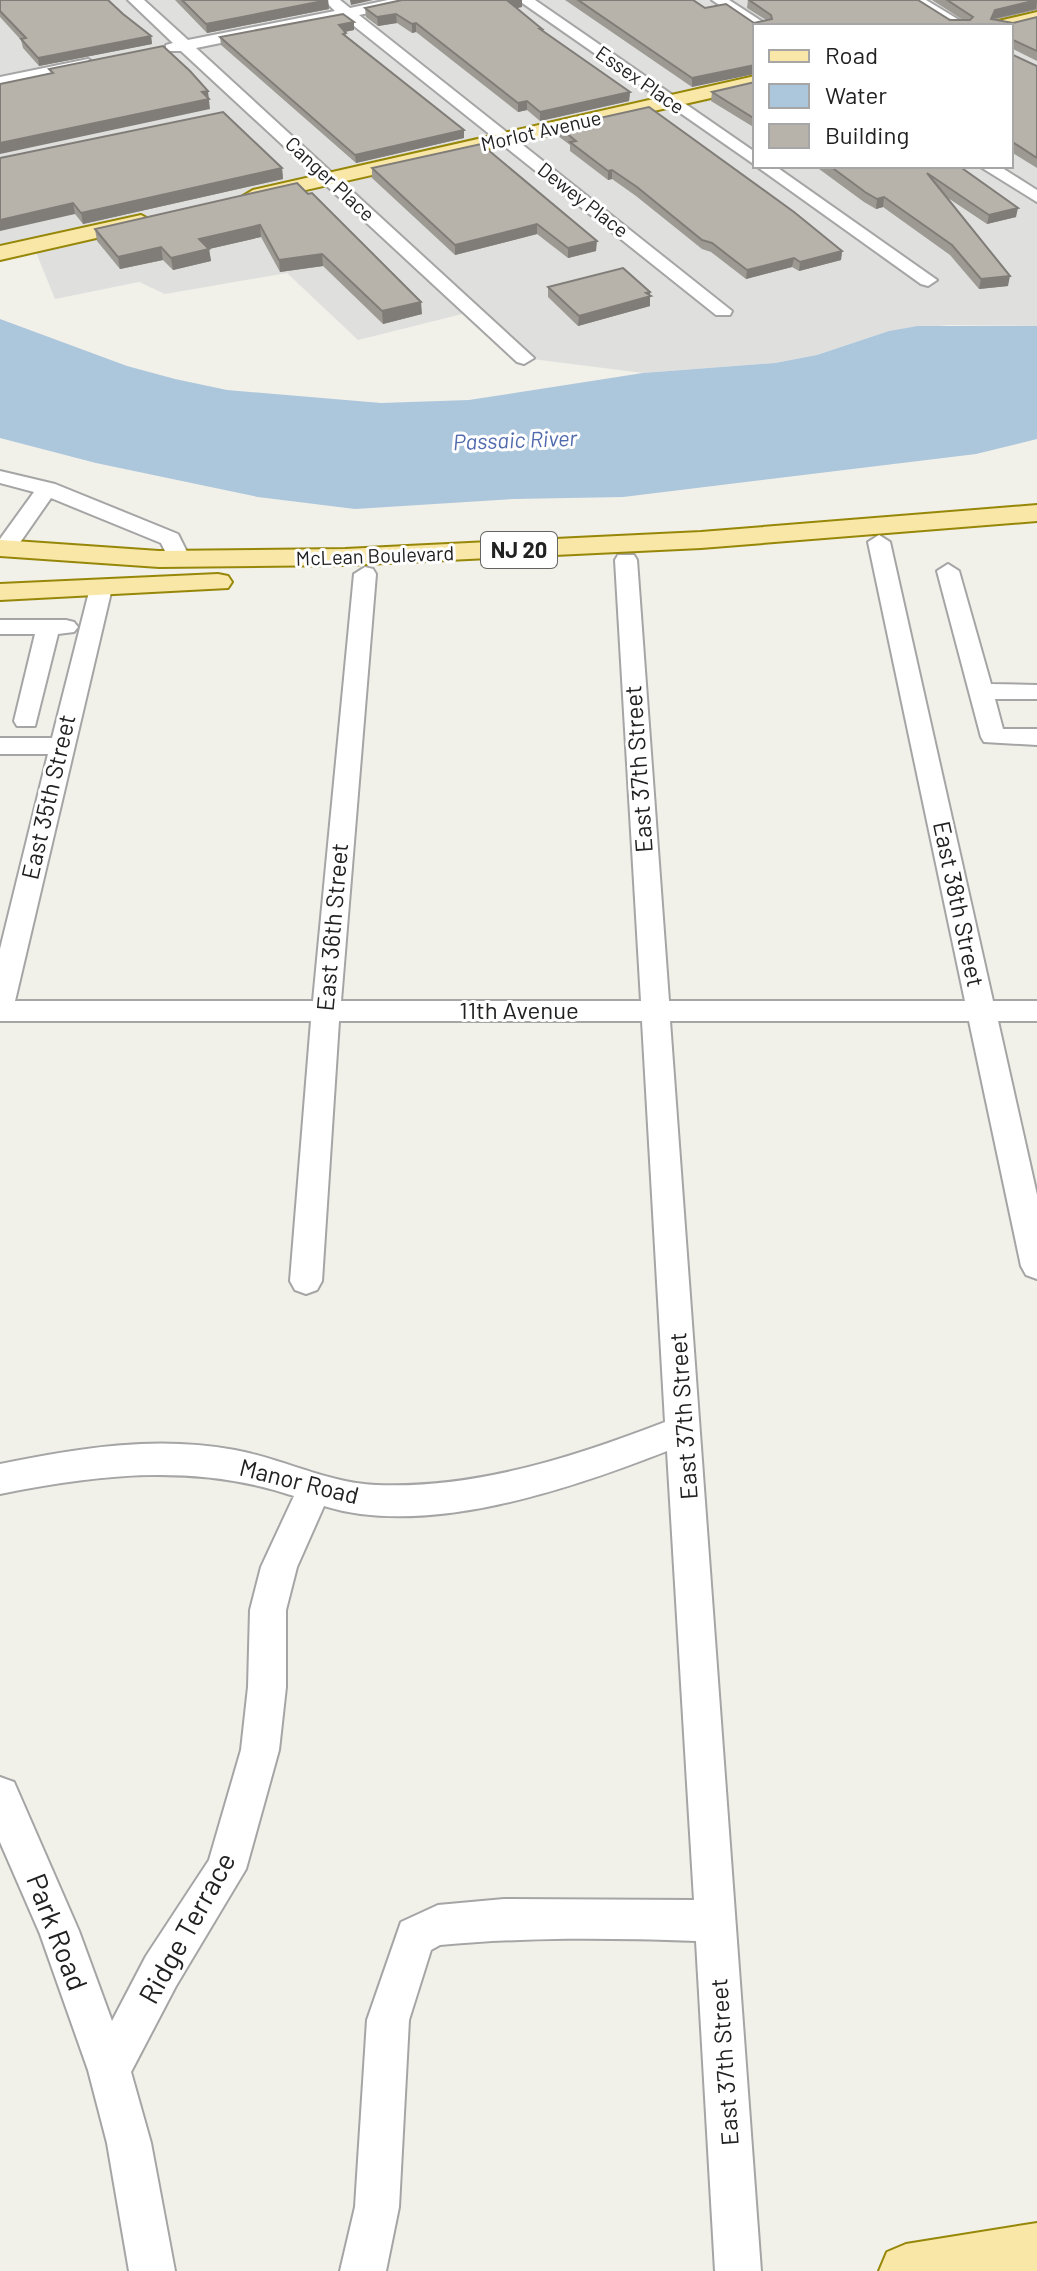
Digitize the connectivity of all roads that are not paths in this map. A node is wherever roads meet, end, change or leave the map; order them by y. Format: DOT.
graph roads {
  1 [pos="135,0"];
  2 [pos="331,0"];
  3 [pos="410,0"];
  4 [pos="525,0"];
  5 [pos="719,0"];
  6 [pos="915,0"];
  7 [pos="347,13"];
  8 [pos="1037,17"];
  9 [pos="758,24"];
  10 [pos="957,24"];
  11 [pos="1008,24"];
  12 [pos="184,45"];
  13 [pos="156,51"];
  14 [pos="99,62"];
  15 [pos="0,65"];
  16 [pos="6,80"];
  17 [pos="753,82"];
  18 [pos="671,101"];
  19 [pos="506,139"];
  20 [pos="753,159"];
  21 [pos="767,168"];
  22 [pos="990,168"];
  23 [pos="330,179"];
  24 [pos="1037,197"];
  25 [pos="226,202"];
  26 [pos="167,215"];
  27 [pos="0,253"];
  28 [pos="928,280"];
  29 [pos="723,311"];
  30 [pos="524,358"];
  31 [pos="0,477"];
  32 [pos="47,489"];
  33 [pos="1037,513"];
  34 [pos="0,517"];
  35 [pos="24,521"];
  36 [pos="1037,529"];
  37 [pos="879,542"];
  38 [pos="2,548"];
  39 [pos="180,560"];
  40 [pos="626,560"];
  41 [pos="948,571"];
  42 [pos="365,574"];
  43 [pos="101,588"];
  44 [pos="0,592"];
  45 [pos="0,627"];
  46 [pos="48,627"];
  47 [pos="92,627"];
  48 [pos="981,691"];
  49 [pos="1037,692"];
  50 [pos="0,721"];
  51 [pos="26,721"];
  52 [pos="64,734"];
  53 [pos="1037,737"];
  54 [pos="0,746"];
  55 [pos="0,1008"];
  56 [pos="326,1011"];
  57 [pos="655,1011"];
  58 [pos="1037,1011"];
  59 [pos="982,1012"];
  60 [pos="1037,1266"];
  61 [pos="306,1281"];
  62 [pos="685,1429"];
  63 [pos="0,1479"];
  64 [pos="314,1489"];
  65 [pos="0,1796"];
  66 [pos="716,1921"];
  67 [pos="109,2070"];
  68 [pos="1037,2250"];
  69 [pos="152,2271"];
  70 [pos="363,2271"];
  71 [pos="738,2271"];
  72 [pos="906,2271"];
  1 -- 12 [label="street, Canger Place"];
  2 -- 7 [label="street, Dewey Place"];
  3 -- 7 [label="street"];
  4 -- 18 [label="street, Essex Place"];
  5 -- 9 [label="street"];
  6 -- 10 [label="street"];
  7 -- 12 [label="street"];
  7 -- 19 [label="street, Dewey Place"];
  8 -- 11 [label="main road"];
  12 -- 13 [label="street"];
  12 -- 23 [label="street, Canger Place"];
  14 -- 16 [label="street"];
  15 -- 16 [label="street"];
  17 -- 18 [label="main road, Morlot Avenue"];
  18 -- 19 [label="main road, Morlot Avenue"];
  18 -- 20 [label="street, Essex Place"];
  19 -- 23 [label="main road, Morlot Avenue"];
  19 -- 29 [label="street, Dewey Place"];
  21 -- 28 [label="street"];
  22 -- 24 [label="street"];
  23 -- 25 [label="main road, Morlot Avenue"];
  23 -- 30 [label="street, Canger Place"];
  26 -- 27 [label="main road"];
  31 -- 32 [label="street"];
  32 -- 35 [label="street"];
  32 -- 39 [label="street"];
  33 -- 39 [label="main road, McLean Boulevard / NJ 20"];
  34 -- 35 [label="street"];
  35 -- 38 [label="street"];
  36 -- 37 [label="main road, McLean Boulevard / NJ 20"];
  37 -- 40 [label="main road, McLean Boulevard / NJ 20"];
  37 -- 59 [label="street, East 38th Street"];
  38 -- 39 [label="main road, McLean Boulevard / NJ 20"];
  40 -- 42 [label="main road, McLean Boulevard / NJ 20"];
  40 -- 57 [label="street, East 37th Street"];
  41 -- 48 [label="street"];
  42 -- 43 [label="main road, McLean Boulevard / NJ 20"];
  42 -- 56 [label="street, East 36th Street"];
  43 -- 44 [label="main road, McLean Boulevard / NJ 20"];
  43 -- 47 [label="street, East 35th Street"];
  45 -- 46 [label="street"];
  46 -- 47 [label="street"];
  46 -- 51 [label="street"];
  47 -- 52 [label="street, East 35th Street"];
  48 -- 49 [label="street"];
  48 -- 53 [label="street"];
  50 -- 51 [label="street"];
  51 -- 52 [label="street"];
  52 -- 54 [label="street"];
  52 -- 55 [label="street, East 35th Street"];
  55 -- 56 [label="street, 11th Avenue"];
  56 -- 57 [label="street, 11th Avenue"];
  56 -- 61 [label="street, East 36th Street"];
  57 -- 59 [label="street, 11th Avenue"];
  57 -- 62 [label="street, East 37th Street"];
  58 -- 59 [label="street, 11th Avenue"];
  59 -- 60 [label="street, East 38th Street"];
  62 -- 64 [label="street, Manor Road"];
  62 -- 66 [label="street, East 37th Street"];
  63 -- 64 [label="street, Manor Road"];
  64 -- 67 [label="street, Ridge Terrace"];
  65 -- 67 [label="street, Park Road"];
  66 -- 70 [label="street"];
  66 -- 71 [label="street, East 37th Street"];
  67 -- 69 [label="street"];
  68 -- 72 [label="main road"];
}
